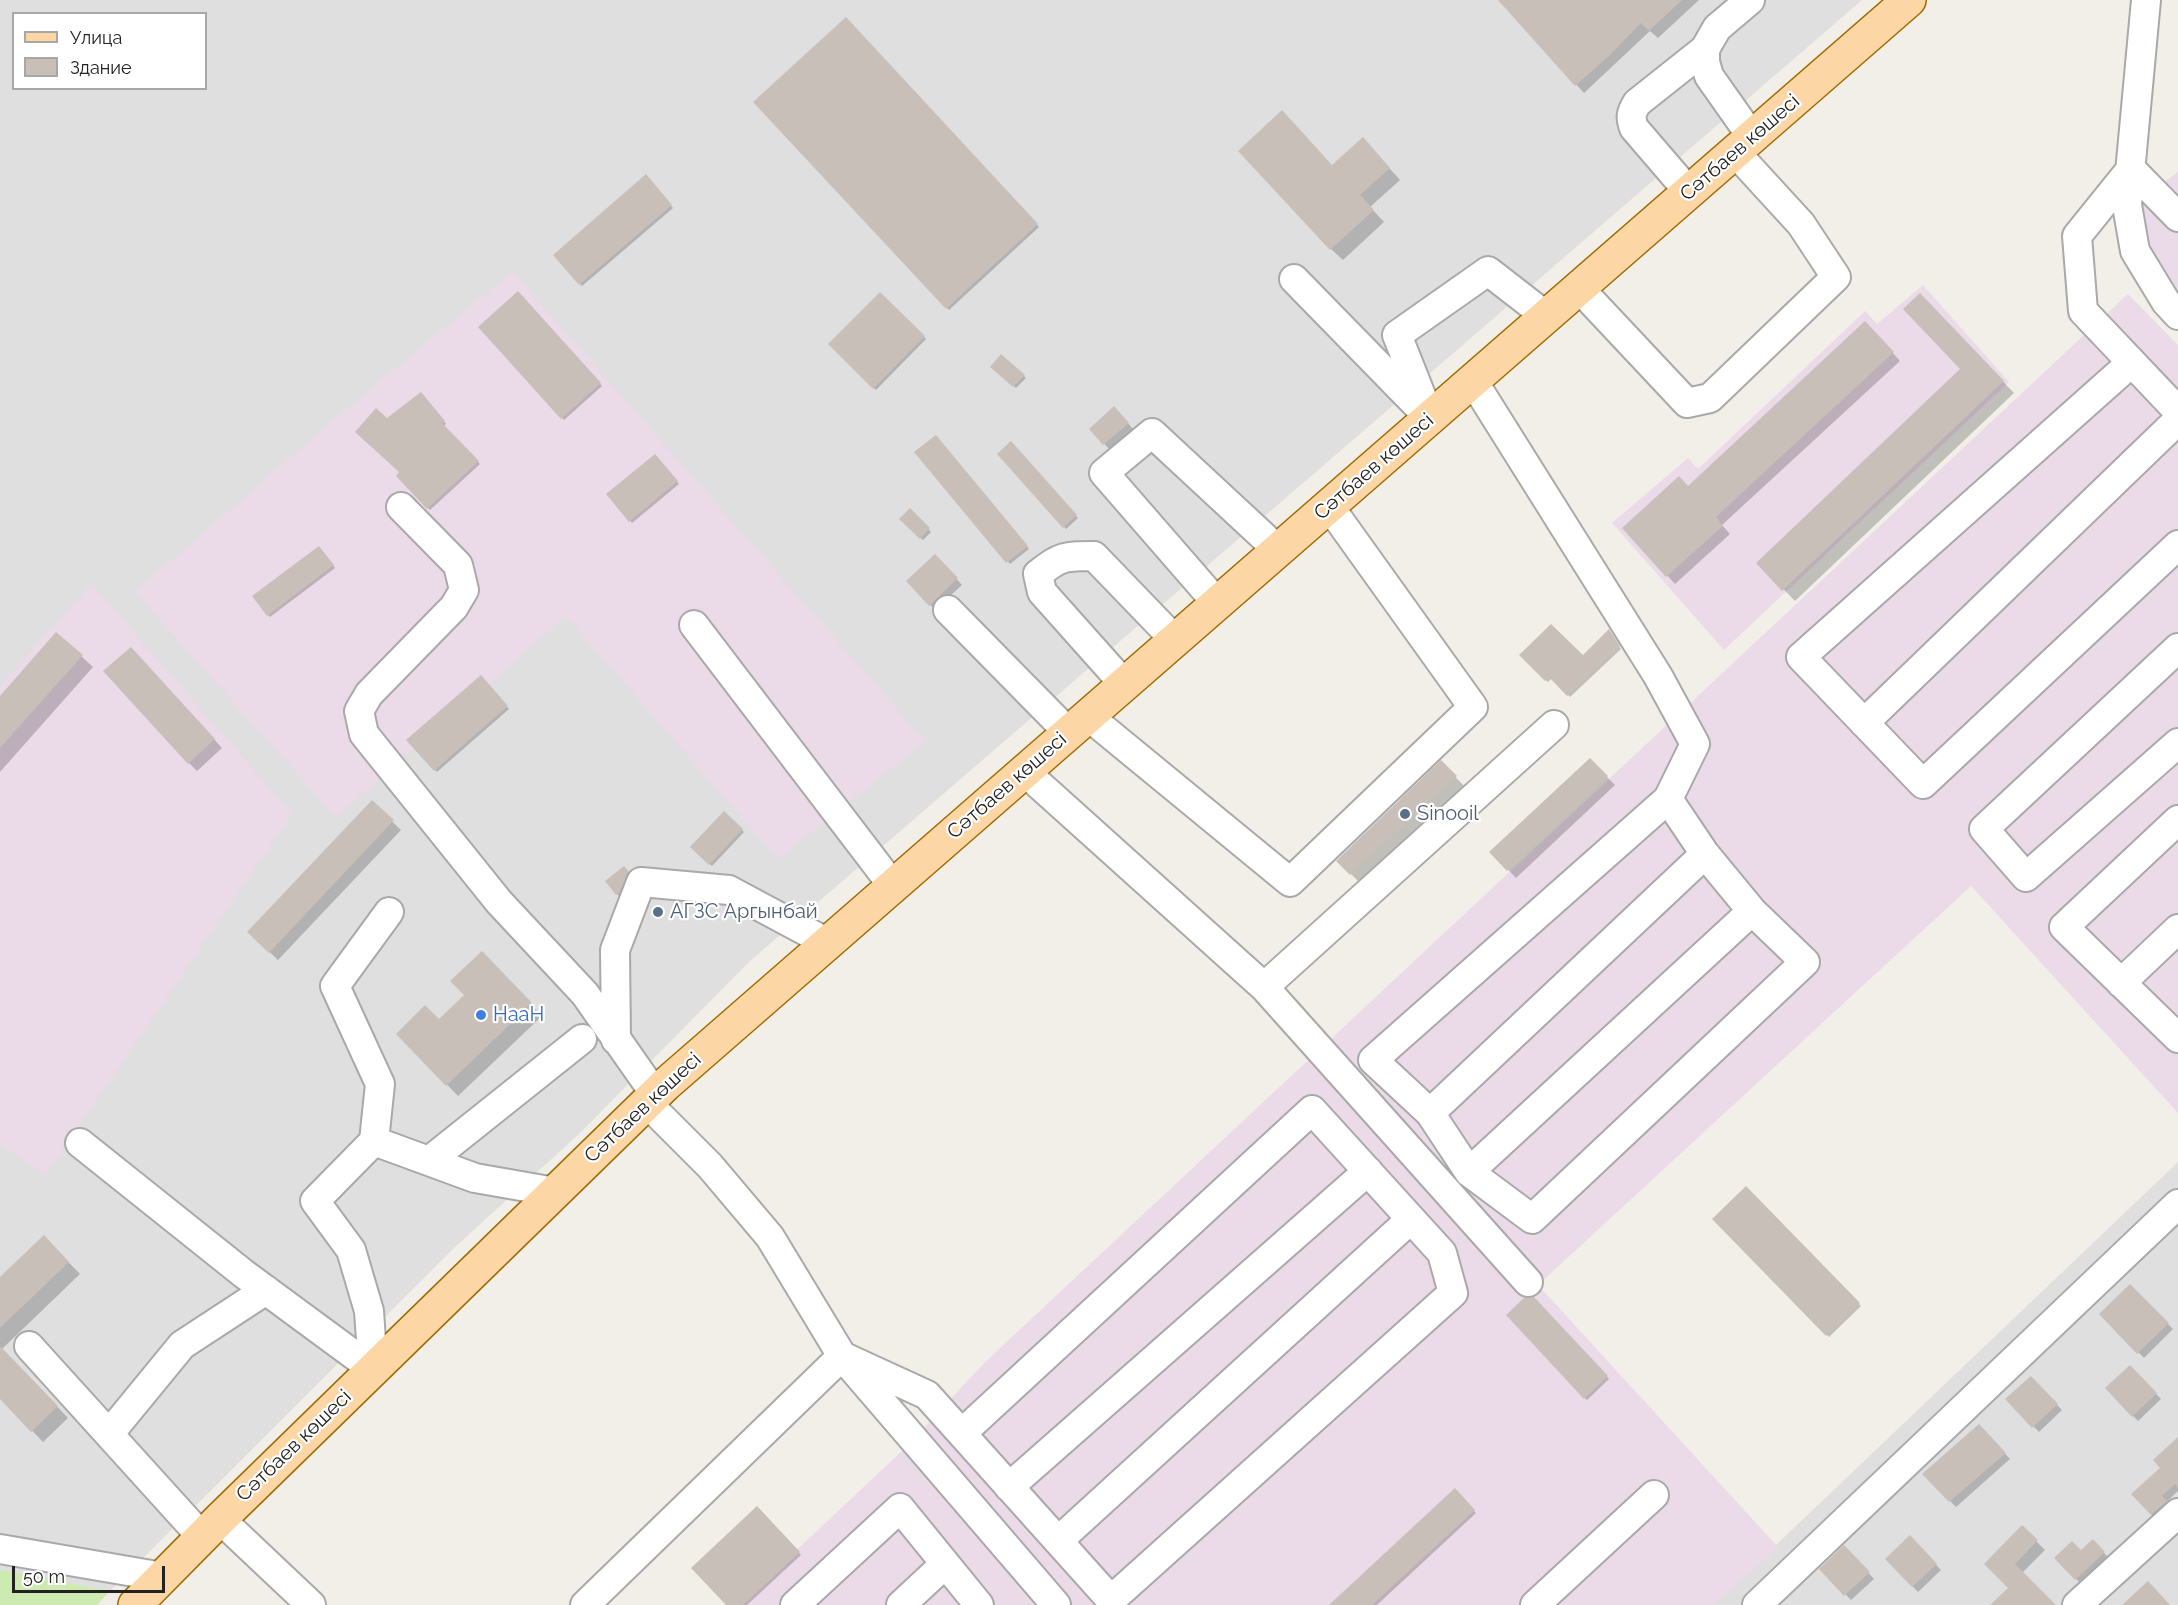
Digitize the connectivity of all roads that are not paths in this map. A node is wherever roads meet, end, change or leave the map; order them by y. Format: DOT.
graph roads {
  1 [pos="1750,0"];
  2 [pos="1909,0"];
  3 [pos="2146,0"];
  4 [pos="1705,49"];
  5 [pos="1744,144"];
  6 [pos="2131,169"];
  7 [pos="1689,192"];
  8 [pos="2178,217"];
  9 [pos="1294,279"];
  10 [pos="1579,288"];
  11 [pos="2178,315"];
  12 [pos="1546,316"];
  13 [pos="2131,363"];
  14 [pos="1473,381"];
  15 [pos="2178,411"];
  16 [pos="1430,418"];
  17 [pos="2178,420"];
  18 [pos="1329,506"];
  19 [pos="401,507"];
  20 [pos="2178,545"];
  21 [pos="1278,550"];
  22 [pos="1217,603"];
  23 [pos="948,610"];
  24 [pos="694,625"];
  25 [pos="1175,640"];
  26 [pos="2178,648"];
  27 [pos="1124,684"];
  28 [pos="1864,723"];
  29 [pos="1078,724"];
  30 [pos="1554,725"];
  31 [pos="2178,743"];
  32 [pos="1024,771"];
  33 [pos="1668,799"];
  34 [pos="2178,820"];
  35 [pos="1705,854"];
  36 [pos="893,886"];
  37 [pos="1752,911"];
  38 [pos="389,912"];
  39 [pos="2178,928"];
  40 [pos="828,943"];
  41 [pos="2121,983"];
  42 [pos="1264,987"];
  43 [pos="2178,1038"];
  44 [pos="582,1039"];
  45 [pos="616,1040"];
  46 [pos="651,1099"];
  47 [pos="1430,1113"];
  48 [pos="374,1141"];
  49 [pos="80,1143"];
  50 [pos="429,1161"];
  51 [pos="1368,1171"];
  52 [pos="1469,1172"];
  53 [pos="555,1192"];
  54 [pos="2178,1204"];
  55 [pos="1411,1218"];
  56 [pos="1528,1282"];
  57 [pos="266,1290"];
  58 [pos="29,1346"];
  59 [pos="842,1356"];
  60 [pos="373,1369"];
  61 [pos="962,1433"];
  62 [pos="109,1434"];
  63 [pos="1010,1487"];
  64 [pos="1653,1495"];
  65 [pos="2178,1513"];
  66 [pos="211,1528"];
  67 [pos="1058,1541"];
  68 [pos="0,1549"];
  69 [pos="945,1564"];
  70 [pos="163,1577"];
  71 [pos="135,1605"];
  72 [pos="311,1605"];
  73 [pos="585,1605"];
  74 [pos="795,1605"];
  75 [pos="901,1605"];
  76 [pos="979,1605"];
  77 [pos="1056,1605"];
  78 [pos="1535,1605"];
  79 [pos="1757,1605"];
  80 [pos="2077,1605"];
  1 -- 4 [label="street"];
  2 -- 5 [label="main road, Сәтбаев көшесі"];
  3 -- 6 [label="street"];
  4 -- 5 [label="street"];
  4 -- 7 [label="street"];
  5 -- 7 [label="main road, Сәтбаев көшесі"];
  5 -- 10 [label="street"];
  6 -- 8 [label="street"];
  6 -- 11 [label="street"];
  6 -- 13 [label="street"];
  7 -- 10 [label="main road, Сәтбаев көшесі"];
  9 -- 16 [label="street"];
  10 -- 12 [label="main road, Сәтбаев көшесі"];
  12 -- 14 [label="main road, Сәтбаев көшесі"];
  12 -- 16 [label="street"];
  13 -- 15 [label="street"];
  13 -- 28 [label="street"];
  14 -- 16 [label="main road, Сәтбаев көшесі"];
  14 -- 33 [label="street"];
  16 -- 18 [label="main road, Сәтбаев көшесі"];
  17 -- 28 [label="street"];
  18 -- 21 [label="main road, Сәтбаев көшесі"];
  18 -- 29 [label="street"];
  19 -- 45 [label="street"];
  20 -- 28 [label="street"];
  21 -- 22 [label="main road, Сәтбаев көшесі"];
  21 -- 22 [label="street"];
  22 -- 25 [label="main road, Сәтбаев көшесі"];
  23 -- 29 [label="street"];
  24 -- 36 [label="street"];
  25 -- 27 [label="main road, Сәтбаев көшесі"];
  25 -- 27 [label="street"];
  26 -- 31 [label="street"];
  27 -- 29 [label="main road, Сәтбаев көшесі"];
  29 -- 32 [label="main road, Сәтбаев көшесі"];
  30 -- 42 [label="street"];
  32 -- 36 [label="main road, Сәтбаев көшесі"];
  32 -- 42 [label="street"];
  33 -- 35 [label="street"];
  33 -- 47 [label="street"];
  34 -- 41 [label="street"];
  35 -- 37 [label="street"];
  35 -- 47 [label="street"];
  36 -- 40 [label="main road, Сәтбаев көшесі"];
  37 -- 52 [label="street"];
  37 -- 52 [label="street"];
  38 -- 48 [label="street"];
  39 -- 41 [label="street"];
  40 -- 45 [label="street"];
  40 -- 46 [label="main road, Сәтбаев көшесі"];
  41 -- 43 [label="street"];
  42 -- 56 [label="street"];
  44 -- 50 [label="street"];
  45 -- 46 [label="street"];
  46 -- 53 [label="main road, Сәтбаев көшесі"];
  46 -- 59 [label="street"];
  47 -- 52 [label="street"];
  48 -- 50 [label="street"];
  48 -- 60 [label="street"];
  49 -- 57 [label="street"];
  50 -- 53 [label="street"];
  51 -- 55 [label="street"];
  51 -- 61 [label="street"];
  51 -- 63 [label="street"];
  53 -- 60 [label="main road, Сәтбаев көшесі"];
  54 -- 79 [label="street"];
  55 -- 67 [label="street"];
  55 -- 67 [label="street"];
  57 -- 60 [label="street"];
  57 -- 62 [label="street"];
  58 -- 62 [label="street"];
  59 -- 61 [label="street"];
  59 -- 73 [label="street"];
  59 -- 77 [label="street"];
  60 -- 66 [label="main road, Сәтбаев көшесі"];
  61 -- 63 [label="street"];
  62 -- 66 [label="street"];
  63 -- 67 [label="street"];
  64 -- 78 [label="street"];
  65 -- 80 [label="street"];
  66 -- 70 [label="main road, Сәтбаев көшесі"];
  66 -- 72 [label="street"];
  68 -- 70 [label="street"];
  69 -- 74 [label="street"];
  69 -- 75 [label="street"];
  69 -- 76 [label="street"];
  70 -- 71 [label="main road, Сәтбаев көшесі"];
}
